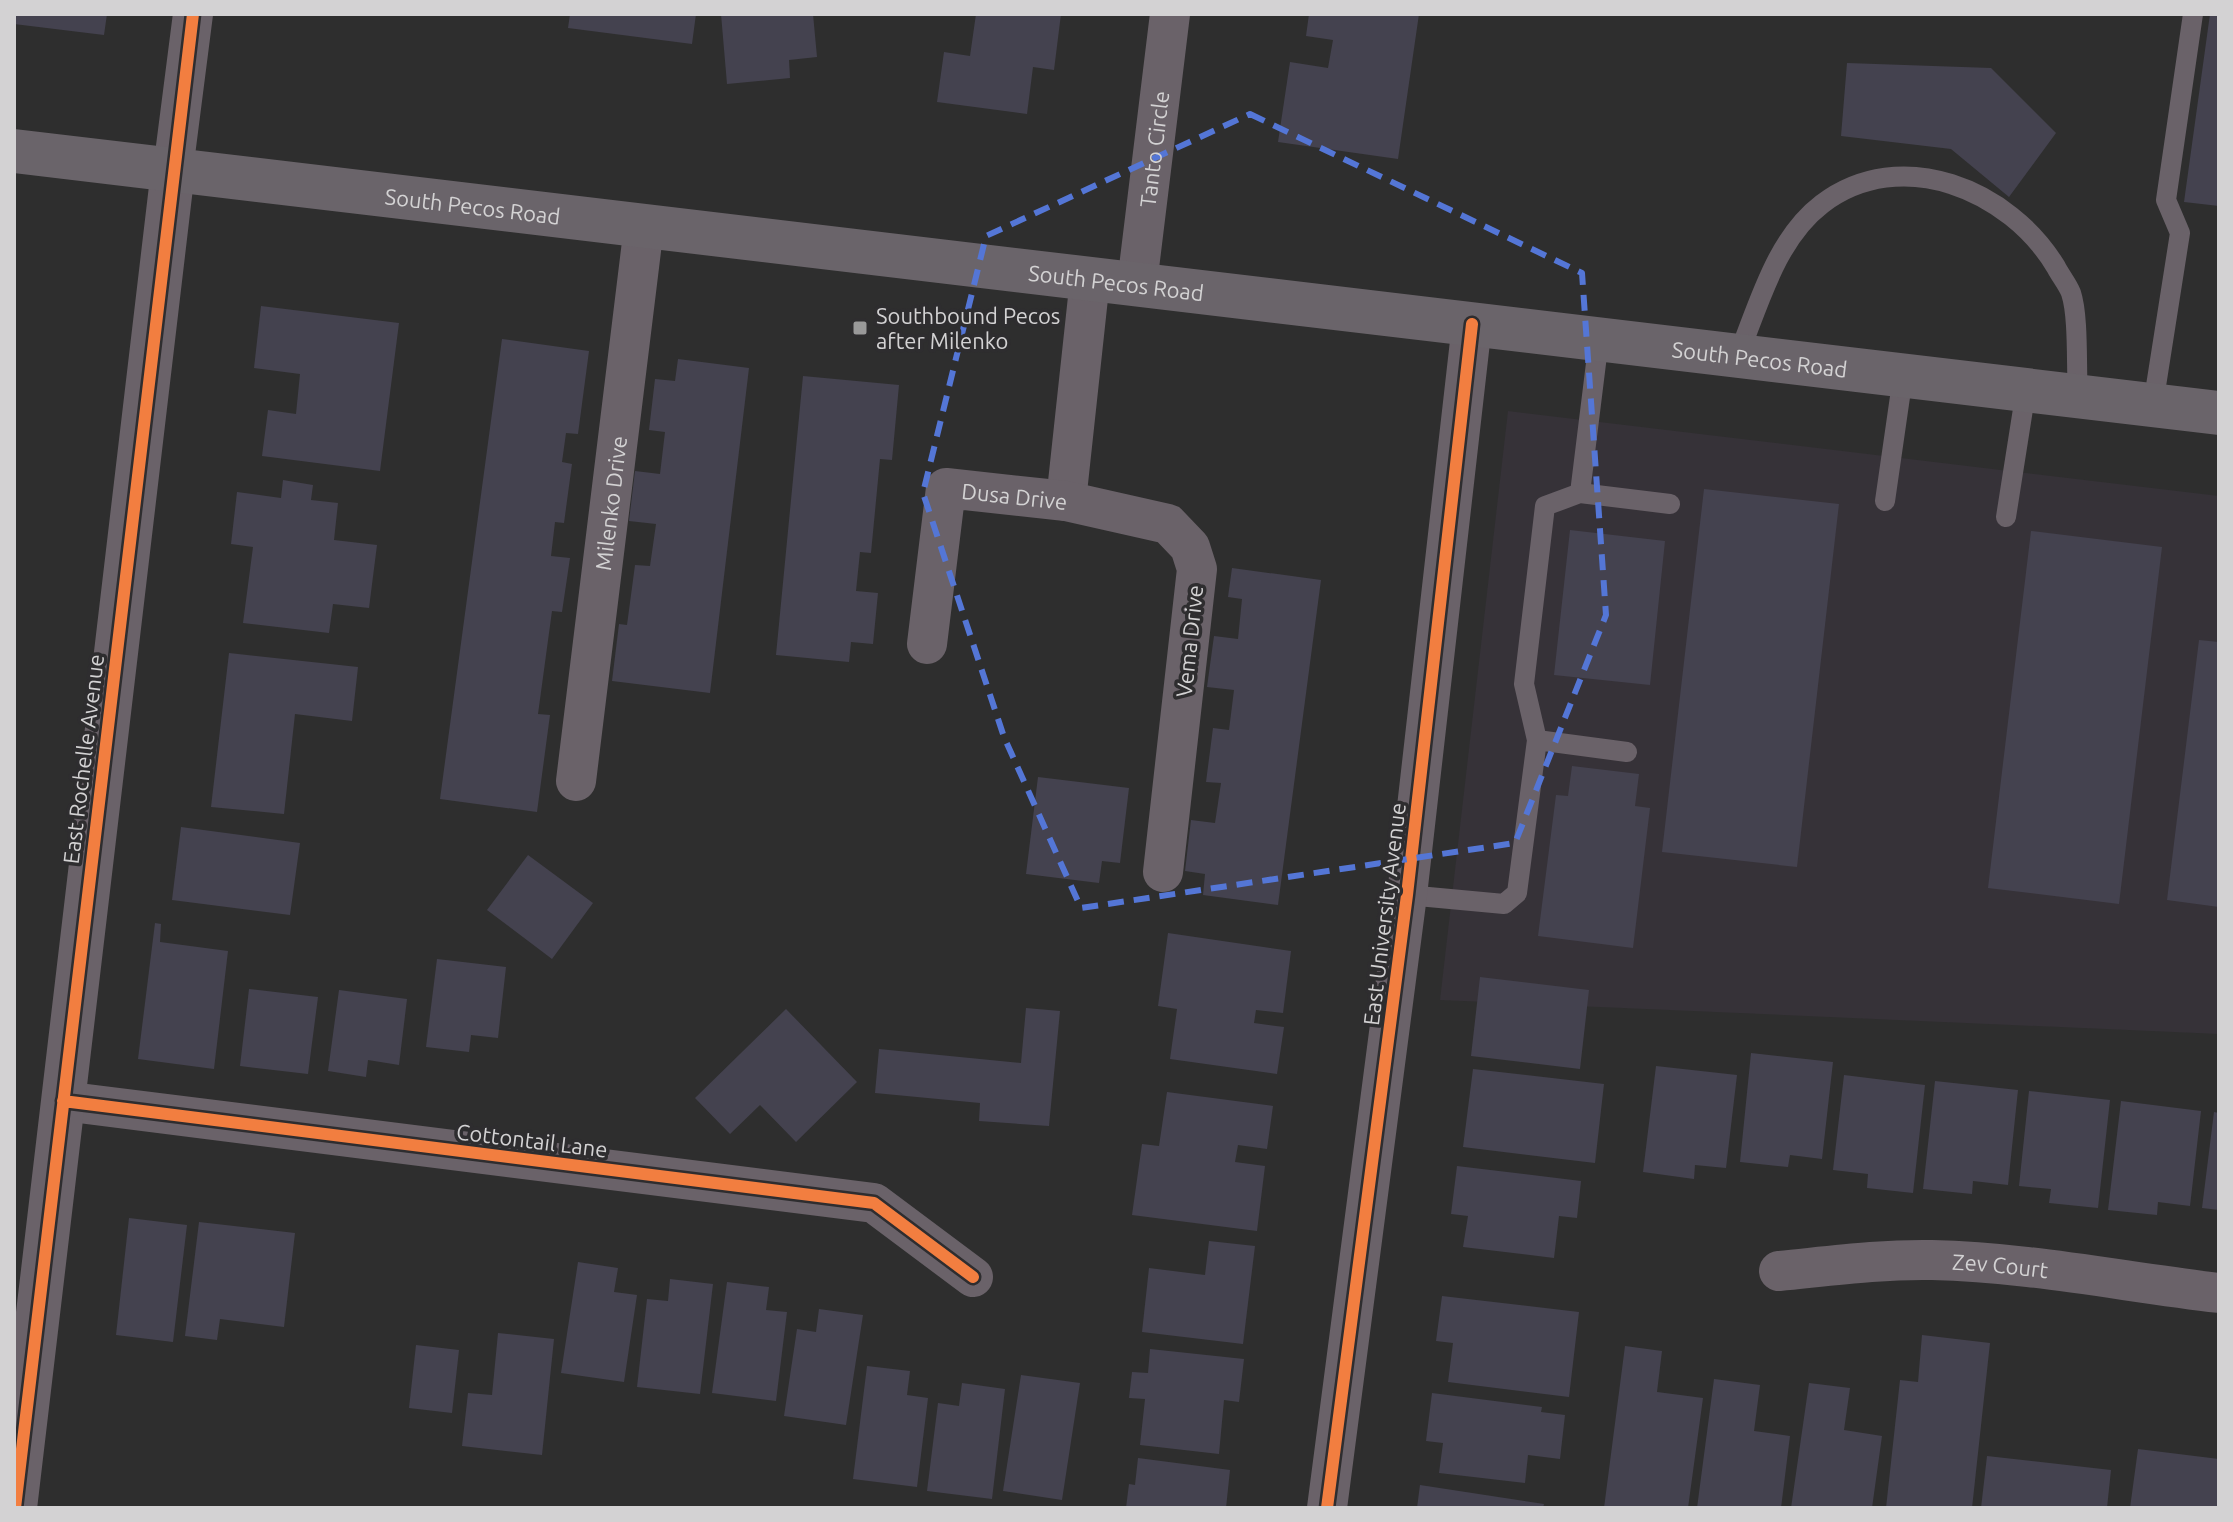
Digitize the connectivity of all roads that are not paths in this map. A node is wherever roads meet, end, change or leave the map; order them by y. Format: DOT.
graph roads {
  1 [pos="193,14"];
  2 [pos="1170,14"];
  3 [pos="2193,14"];
  4 [pos="14,151"];
  5 [pos="173,170"];
  6 [pos="644,226"];
  7 [pos="1090,279"];
  8 [pos="1137,284"];
  9 [pos="1472,324"];
  10 [pos="1599,339"];
  11 [pos="1738,356"];
  12 [pos="1903,376"];
  13 [pos="2026,390"];
  14 [pos="2078,396"];
  15 [pos="2153,405"];
  16 [pos="2219,413"];
  17 [pos="1580,493"];
  18 [pos="1066,501"];
  19 [pos="1885,501"];
  20 [pos="1670,504"];
  21 [pos="2006,517"];
  22 [pos="927,644"];
  23 [pos="1537,740"];
  24 [pos="1627,752"];
  25 [pos="576,781"];
  26 [pos="1163,872"];
  27 [pos="1407,895"];
  28 [pos="63,1101"];
  29 [pos="1779,1271"];
  30 [pos="973,1277"];
  31 [pos="2219,1293"];
  32 [pos="15,1508"];
  33 [pos="1327,1508"];
  1 -- 5 [label="street, East Rochelle Avenue"];
  2 -- 8 [label="street, Tanto Circle"];
  3 -- 15 [label="lane"];
  4 -- 5 [label="main road, South Pecos Road"];
  5 -- 6 [label="main road, South Pecos Road"];
  5 -- 28 [label="street, East Rochelle Avenue"];
  6 -- 7 [label="main road, South Pecos Road"];
  6 -- 25 [label="street, Milenko Drive"];
  7 -- 8 [label="main road, South Pecos Road"];
  7 -- 18 [label="street, Dusa Drive"];
  8 -- 9 [label="main road, South Pecos Road"];
  9 -- 10 [label="main road, South Pecos Road"];
  9 -- 27 [label="street, East University Avenue"];
  10 -- 11 [label="main road, South Pecos Road"];
  10 -- 17 [label="lane"];
  11 -- 12 [label="main road, South Pecos Road"];
  11 -- 14 [label="lane"];
  12 -- 13 [label="main road, South Pecos Road"];
  12 -- 19 [label="lane"];
  13 -- 14 [label="main road, South Pecos Road"];
  13 -- 21 [label="lane"];
  14 -- 15 [label="main road, South Pecos Road"];
  15 -- 16 [label="main road, South Pecos Road"];
  17 -- 20 [label="lane"];
  17 -- 23 [label="lane"];
  18 -- 22 [label="street, Dusa Drive"];
  18 -- 26 [label="street, Vema Drive"];
  23 -- 24 [label="lane"];
  23 -- 27 [label="lane"];
  27 -- 33 [label="street, East University Avenue"];
  28 -- 30 [label="street, Cottontail Lane"];
  28 -- 32 [label="street, East Rochelle Avenue"];
  29 -- 31 [label="street, Zev Court"];
}
